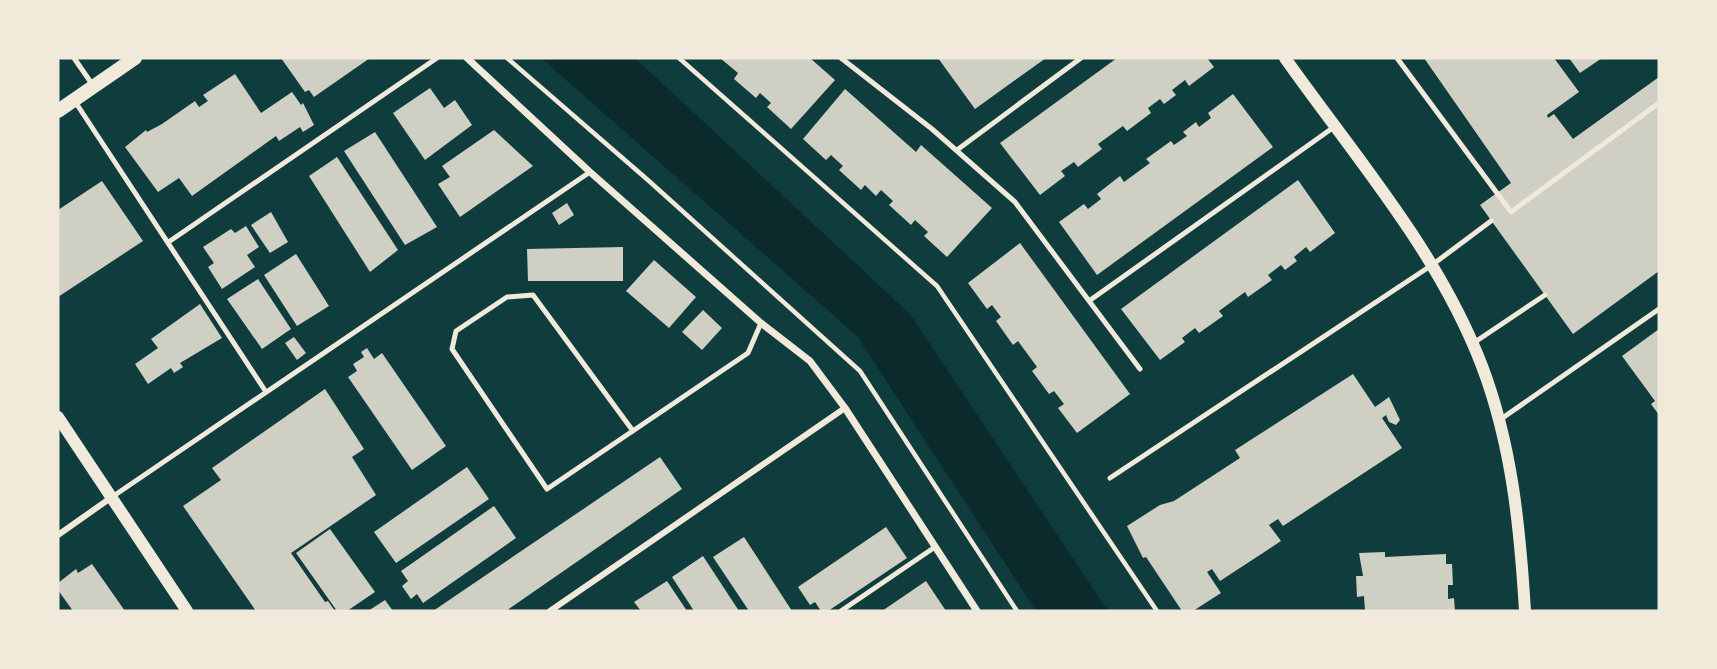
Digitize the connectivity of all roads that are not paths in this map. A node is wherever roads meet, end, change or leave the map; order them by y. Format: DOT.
graph roads {
  1 [pos="74,58"];
  2 [pos="135,58"];
  3 [pos="437,58"];
  4 [pos="467,58"];
  5 [pos="841,58"];
  6 [pos="1081,58"];
  7 [pos="1285,58"];
  8 [pos="1397,58"];
  9 [pos="93,86"];
  10 [pos="74,100"];
  11 [pos="1659,103"];
  12 [pos="58,111"];
  13 [pos="1334,127"];
  14 [pos="957,150"];
  15 [pos="590,172"];
  16 [pos="1492,221"];
  17 [pos="170,241"];
  18 [pos="1432,265"];
  19 [pos="1545,295"];
  20 [pos="1089,301"];
  21 [pos="1659,309"];
  22 [pos="761,323"];
  23 [pos="1472,344"];
  24 [pos="1140,369"];
  25 [pos="267,392"];
  26 [pos="845,408"];
  27 [pos="58,416"];
  28 [pos="1499,420"];
  29 [pos="633,431"];
  30 [pos="1110,478"];
  31 [pos="112,497"];
  32 [pos="58,535"];
  33 [pos="935,547"];
  34 [pos="187,611"];
  35 [pos="550,611"];
  36 [pos="841,611"];
  37 [pos="977,611"];
  38 [pos="1525,611"];
  1 -- 9 [label="lane"];
  2 -- 9 [label="main road"];
  3 -- 17 [label="lane"];
  4 -- 15 [label="street"];
  5 -- 14 [label="lane"];
  6 -- 14 [label="lane"];
  7 -- 13 [label="street"];
  8 -- 11 [label="lane"];
  9 -- 10 [label="main road"];
  10 -- 12 [label="main road"];
  10 -- 17 [label="lane"];
  13 -- 18 [label="street"];
  13 -- 20 [label="lane"];
  14 -- 20 [label="lane"];
  15 -- 22 [label="street"];
  15 -- 25 [label="lane"];
  16 -- 18 [label="lane"];
  17 -- 25 [label="lane"];
  18 -- 23 [label="street"];
  18 -- 30 [label="lane"];
  19 -- 23 [label="lane"];
  20 -- 24 [label="lane"];
  21 -- 28 [label="lane"];
  22 -- 26 [label="street"];
  22 -- 29 [label="lane"];
  23 -- 28 [label="street"];
  25 -- 31 [label="lane"];
  26 -- 33 [label="street"];
  26 -- 35 [label="street"];
  27 -- 31 [label="street"];
  28 -- 38 [label="street"];
  29 -- 29 [label="lane"];
  31 -- 32 [label="street"];
  31 -- 34 [label="street"];
  33 -- 36 [label="lane"];
  33 -- 37 [label="street"];
}
